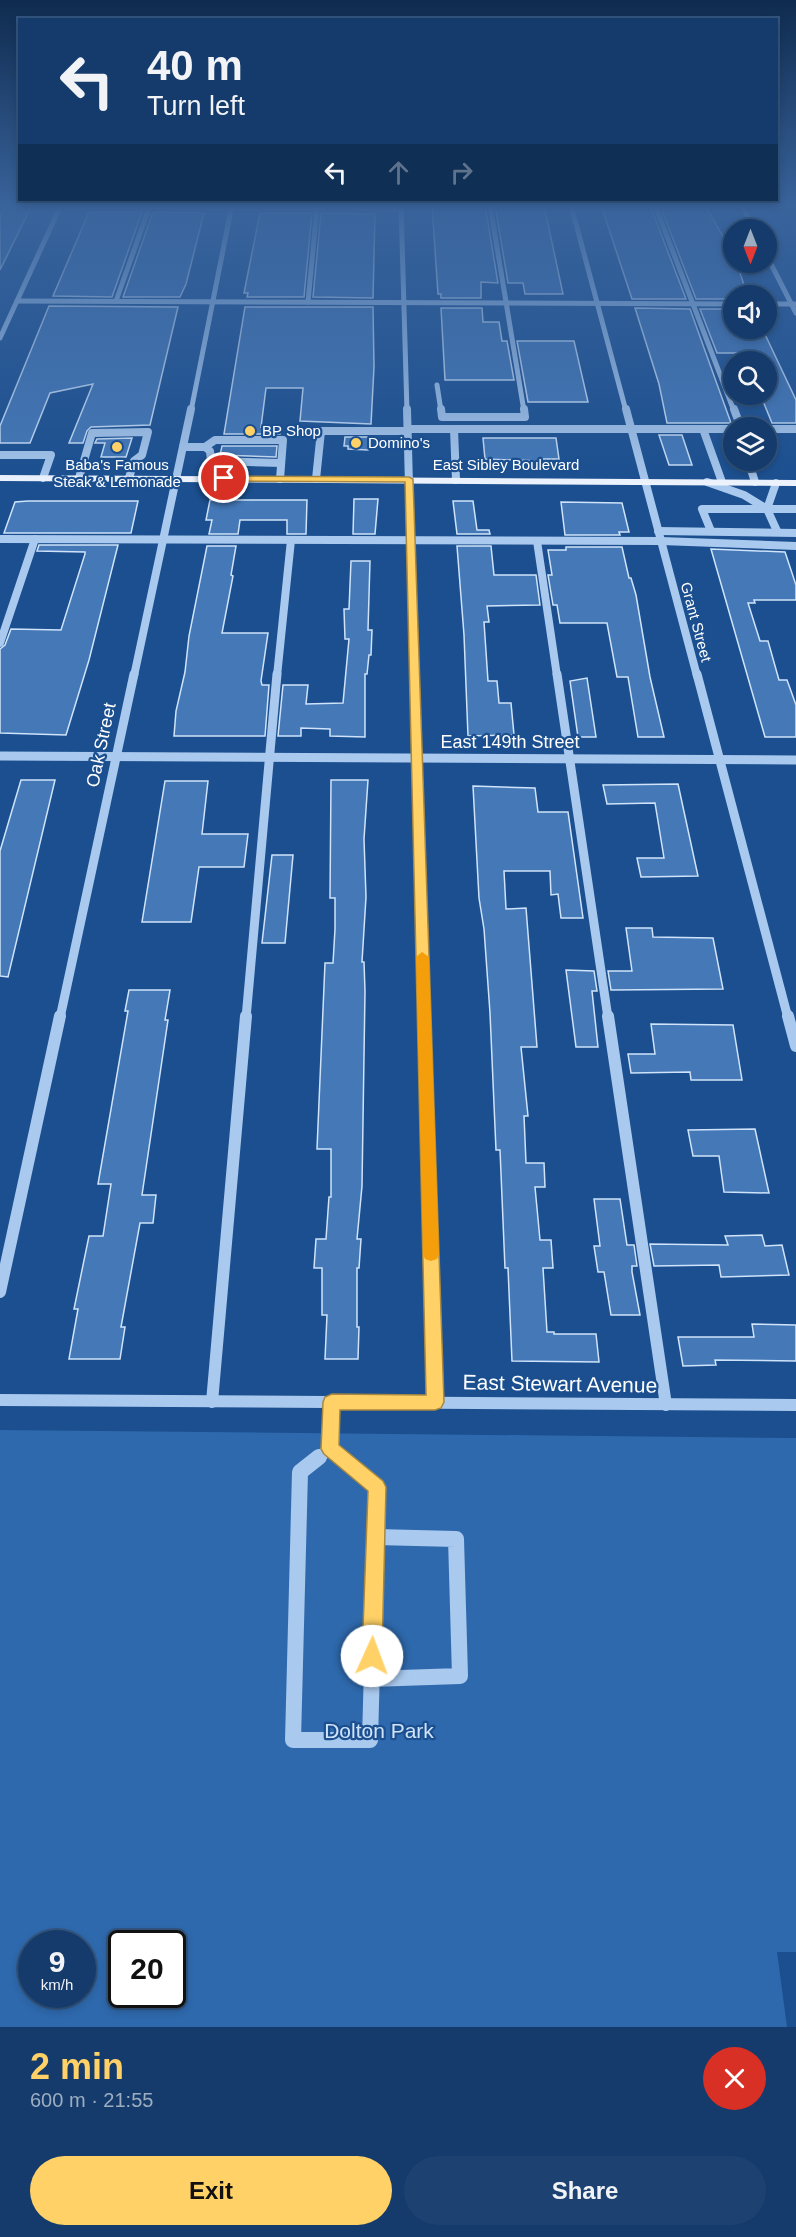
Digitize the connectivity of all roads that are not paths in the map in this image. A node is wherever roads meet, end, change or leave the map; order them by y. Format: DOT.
graph roads {
  1 [pos="505,300"];
  2 [pos="596,300"];
  3 [pos="694,300"];
  4 [pos="17,301"];
  5 [pos="116,301"];
  6 [pos="212,302"];
  7 [pos="308,302"];
  8 [pos="404,302"];
  9 [pos="506,303"];
  10 [pos="597,303"];
  11 [pos="695,303"];
  12 [pos="723,304"];
  13 [pos="777,304"];
  14 [pos="794,304"];
  15 [pos="796,312"];
  16 [pos="0,338"];
  17 [pos="437,386"];
  18 [pos="737,417"];
  19 [pos="454,429"];
  20 [pos="631,429"];
  21 [pos="702,429"];
  22 [pos="723,429"];
  23 [pos="777,429"];
  24 [pos="796,429"];
  25 [pos="408,430"];
  26 [pos="183,447"];
  27 [pos="205,447"];
  28 [pos="0,455"];
  29 [pos="281,463"];
  30 [pos="752,471"];
  31 [pos="0,478"];
  32 [pos="43,478"];
  33 [pos="79,478"];
  34 [pos="129,478"];
  35 [pos="177,478"];
  36 [pos="280,479"];
  37 [pos="316,479"];
  38 [pos="409,479"];
  39 [pos="456,480"];
  40 [pos="645,481"];
  41 [pos="707,482"];
  42 [pos="722,482"];
  43 [pos="755,482"];
  44 [pos="776,483"];
  45 [pos="796,483"];
  46 [pos="767,509"];
  47 [pos="796,509"];
  48 [pos="658,531"];
  49 [pos="711,531"];
  50 [pos="777,531"];
  51 [pos="796,533"];
  52 [pos="162,538"];
  53 [pos="0,539"];
  54 [pos="35,539"];
  55 [pos="291,540"];
  56 [pos="410,540"];
  57 [pos="537,541"];
  58 [pos="661,541"];
  59 [pos="796,546"];
  60 [pos="0,643"];
  61 [pos="0,756"];
  62 [pos="116,756"];
  63 [pos="269,757"];
  64 [pos="417,758"];
  65 [pos="572,759"];
  66 [pos="720,760"];
  67 [pos="796,760"];
  68 [pos="796,1046"];
  69 [pos="0,1292"];
  70 [pos="0,1400"];
  71 [pos="212,1402"];
  72 [pos="332,1402"];
  73 [pos="435,1402"];
  74 [pos="666,1405"];
  75 [pos="796,1405"];
  76 [pos="330,1449"];
  77 [pos="376,1537"];
  78 [pos="371,1679"];
  1 -- 9 [label="street"];
  2 -- 10 [label="street, Grant Street"];
  3 -- 11 [label="street"];
  4 -- 5 [label="street"];
  4 -- 16 [label="street"];
  5 -- 6 [label="street"];
  6 -- 7 [label="street"];
  6 -- 26 [label="street, Oak Street"];
  7 -- 8 [label="street"];
  8 -- 9 [label="street"];
  8 -- 25 [label="street"];
  9 -- 10 [label="street"];
  9 -- 17 [label="street"];
  10 -- 11 [label="street"];
  10 -- 20 [label="street, Grant Street"];
  11 -- 12 [label="street"];
  11 -- 18 [label="street"];
  13 -- 14 [label="street"];
  14 -- 15 [label="street"];
  19 -- 20 [label="street"];
  19 -- 25 [label="street"];
  19 -- 39 [label="street"];
  20 -- 21 [label="street"];
  20 -- 40 [label="street, Grant Street"];
  21 -- 22 [label="street"];
  21 -- 42 [label="street"];
  23 -- 24 [label="street"];
  25 -- 37 [label="street"];
  25 -- 38 [label="street"];
  26 -- 27 [label="street"];
  26 -- 35 [label="street, Oak Street"];
  27 -- 29 [label="street"];
  27 -- 29 [label="street"];
  28 -- 32 [label="street"];
  29 -- 36 [label="street"];
  30 -- 43 [label="street"];
  31 -- 32 [label="main road, East Sibley Boulevard"];
  32 -- 33 [label="main road, East Sibley Boulevard"];
  33 -- 34 [label="main road, East Sibley Boulevard"];
  33 -- 34 [label="street"];
  34 -- 35 [label="main road, East Sibley Boulevard"];
  35 -- 36 [label="main road, East Sibley Boulevard"];
  35 -- 52 [label="street, Oak Street"];
  36 -- 37 [label="main road, East Sibley Boulevard"];
  37 -- 38 [label="main road, East Sibley Boulevard"];
  38 -- 39 [label="main road, East Sibley Boulevard"];
  38 -- 56 [label="street"];
  39 -- 40 [label="main road, East Sibley Boulevard"];
  40 -- 41 [label="main road, East Sibley Boulevard"];
  40 -- 48 [label="street, Grant Street"];
  41 -- 42 [label="main road, East Sibley Boulevard"];
  41 -- 46 [label="street"];
  42 -- 43 [label="main road, East Sibley Boulevard"];
  43 -- 44 [label="main road, East Sibley Boulevard"];
  44 -- 45 [label="main road, East Sibley Boulevard"];
  44 -- 46 [label="street"];
  46 -- 47 [label="street"];
  46 -- 49 [label="street"];
  46 -- 50 [label="street"];
  48 -- 49 [label="street"];
  48 -- 58 [label="street, Grant Street"];
  49 -- 50 [label="street"];
  50 -- 51 [label="street"];
  52 -- 54 [label="street"];
  52 -- 55 [label="street"];
  52 -- 62 [label="street, Oak Street"];
  53 -- 54 [label="street"];
  54 -- 60 [label="street"];
  55 -- 56 [label="street"];
  55 -- 63 [label="street"];
  56 -- 57 [label="street"];
  56 -- 64 [label="street"];
  57 -- 58 [label="street"];
  57 -- 65 [label="street"];
  58 -- 59 [label="street"];
  58 -- 66 [label="street, Grant Street"];
  61 -- 62 [label="street, East 149th Street"];
  62 -- 63 [label="street, East 149th Street"];
  62 -- 69 [label="street, Oak Street"];
  63 -- 64 [label="street, East 149th Street"];
  63 -- 71 [label="street"];
  64 -- 65 [label="street, East 149th Street"];
  64 -- 73 [label="street"];
  65 -- 66 [label="street, East 149th Street"];
  65 -- 74 [label="street"];
  66 -- 67 [label="street, East 149th Street"];
  66 -- 68 [label="street, Grant Street"];
  70 -- 71 [label="street, East Stewart Avenue"];
  71 -- 72 [label="street, East Stewart Avenue"];
  72 -- 73 [label="street, East Stewart Avenue"];
  72 -- 76 [label="street"];
  73 -- 74 [label="street, East Stewart Avenue"];
  74 -- 75 [label="street, East Stewart Avenue"];
  76 -- 77 [label="street"];
  76 -- 78 [label="street"];
  77 -- 78 [label="street"];
  77 -- 78 [label="street"];
}
